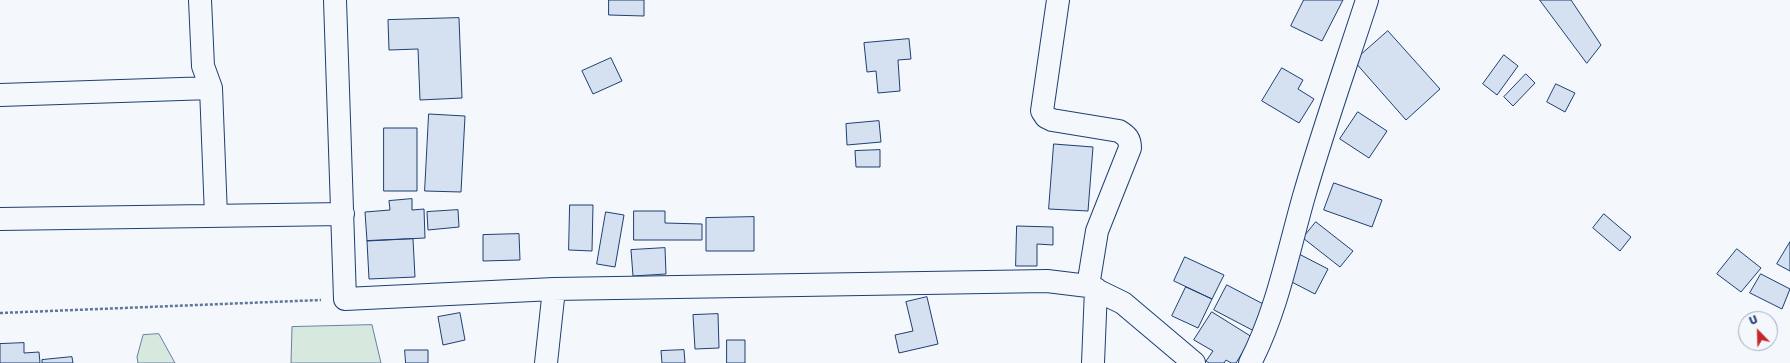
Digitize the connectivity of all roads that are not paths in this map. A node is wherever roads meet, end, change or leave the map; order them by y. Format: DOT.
graph roads {
  1 [pos="200,0"];
  2 [pos="335,0"];
  3 [pos="1058,0"];
  4 [pos="1367,0"];
  5 [pos="211,88"];
  6 [pos="0,95"];
  7 [pos="343,214"];
  8 [pos="216,216"];
  9 [pos="0,218"];
  10 [pos="1092,288"];
  11 [pos="554,289"];
  12 [pos="546,363"];
  13 [pos="1093,363"];
  14 [pos="1194,363"];
  15 [pos="1250,363"];
  1 -- 5 [label="street"];
  2 -- 7 [label="street"];
  3 -- 10 [label="street"];
  4 -- 15 [label="street"];
  5 -- 6 [label="street"];
  5 -- 8 [label="street"];
  7 -- 8 [label="street"];
  7 -- 11 [label="street"];
  8 -- 9 [label="street"];
  10 -- 11 [label="street"];
  10 -- 13 [label="street"];
  10 -- 14 [label="street"];
  11 -- 12 [label="street"];
}
